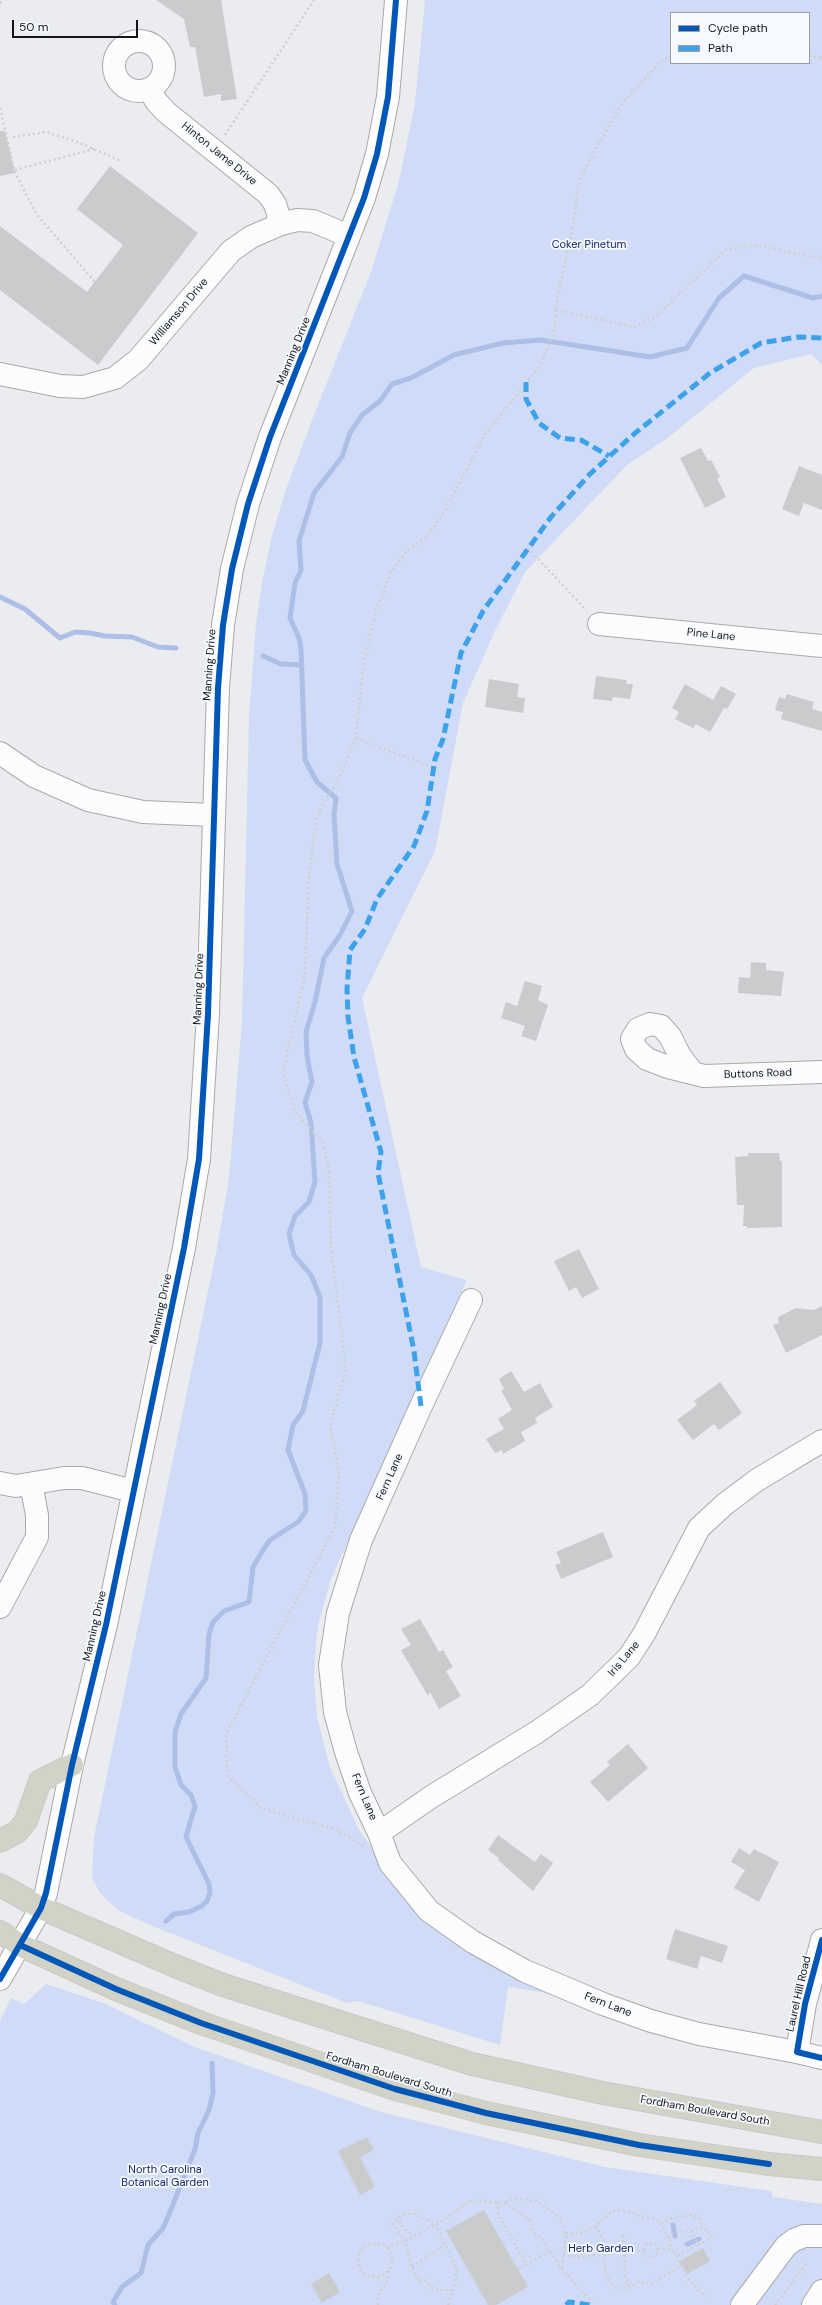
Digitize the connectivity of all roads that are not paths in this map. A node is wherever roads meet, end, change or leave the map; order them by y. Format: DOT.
graph roads {
  1 [pos="396,0"];
  2 [pos="149,89"];
  3 [pos="281,224"];
  4 [pos="349,236"];
  5 [pos="0,374"];
  6 [pos="599,624"];
  7 [pos="822,646"];
  8 [pos="0,753"];
  9 [pos="213,815"];
  10 [pos="822,1072"];
  11 [pos="694,1073"];
  12 [pos="471,1300"];
  13 [pos="822,1442"];
  14 [pos="0,1483"];
  15 [pos="31,1484"];
  16 [pos="133,1491"];
  17 [pos="0,1607"];
  18 [pos="72,1765"];
  19 [pos="0,1841"];
  20 [pos="373,1841"];
  21 [pos="0,1885"];
  22 [pos="41,1908"];
  23 [pos="0,1932"];
  24 [pos="822,1940"];
  25 [pos="20,1945"];
  26 [pos="0,1979"];
  27 [pos="797,2052"];
  28 [pos="822,2058"];
  29 [pos="822,2132"];
  30 [pos="822,2169"];
  31 [pos="822,2236"];
  32 [pos="822,2291"];
  33 [pos="742,2305"];
  34 [pos="812,2305"];
  1 -- 4 [label="street, Manning Drive"];
  2 -- 3 [label="street, Hinton Jame Drive"];
  3 -- 4 [label="street, Williamson Drive"];
  3 -- 5 [label="street, Williamson Drive"];
  4 -- 9 [label="street, Manning Drive"];
  6 -- 7 [label="street, Pine Lane"];
  8 -- 9 [label="street"];
  9 -- 16 [label="street, Manning Drive"];
  10 -- 11 [label="street, Buttons Road"];
  12 -- 20 [label="street, Fern Lane"];
  13 -- 20 [label="street, Iris Lane"];
  14 -- 15 [label="street"];
  15 -- 16 [label="street"];
  15 -- 17 [label="street"];
  16 -- 18 [label="street, Manning Drive"];
  18 -- 19 [label="highway"];
  18 -- 22 [label="street, Manning Drive"];
  20 -- 27 [label="street, Fern Lane"];
  21 -- 22 [label="highway, Fordham Boulevard South"];
  22 -- 25 [label="street, Manning Drive"];
  22 -- 29 [label="highway, Fordham Boulevard South"];
  23 -- 25 [label="highway, Fordham Boulevard South"];
  24 -- 27 [label="street, Laurel Hill Road"];
  25 -- 26 [label="street, Manning Drive"];
  25 -- 30 [label="highway, Fordham Boulevard South"];
  27 -- 28 [label="street, Fern Lane"];
  31 -- 33 [label="street"];
  32 -- 34 [label="street"];
}
